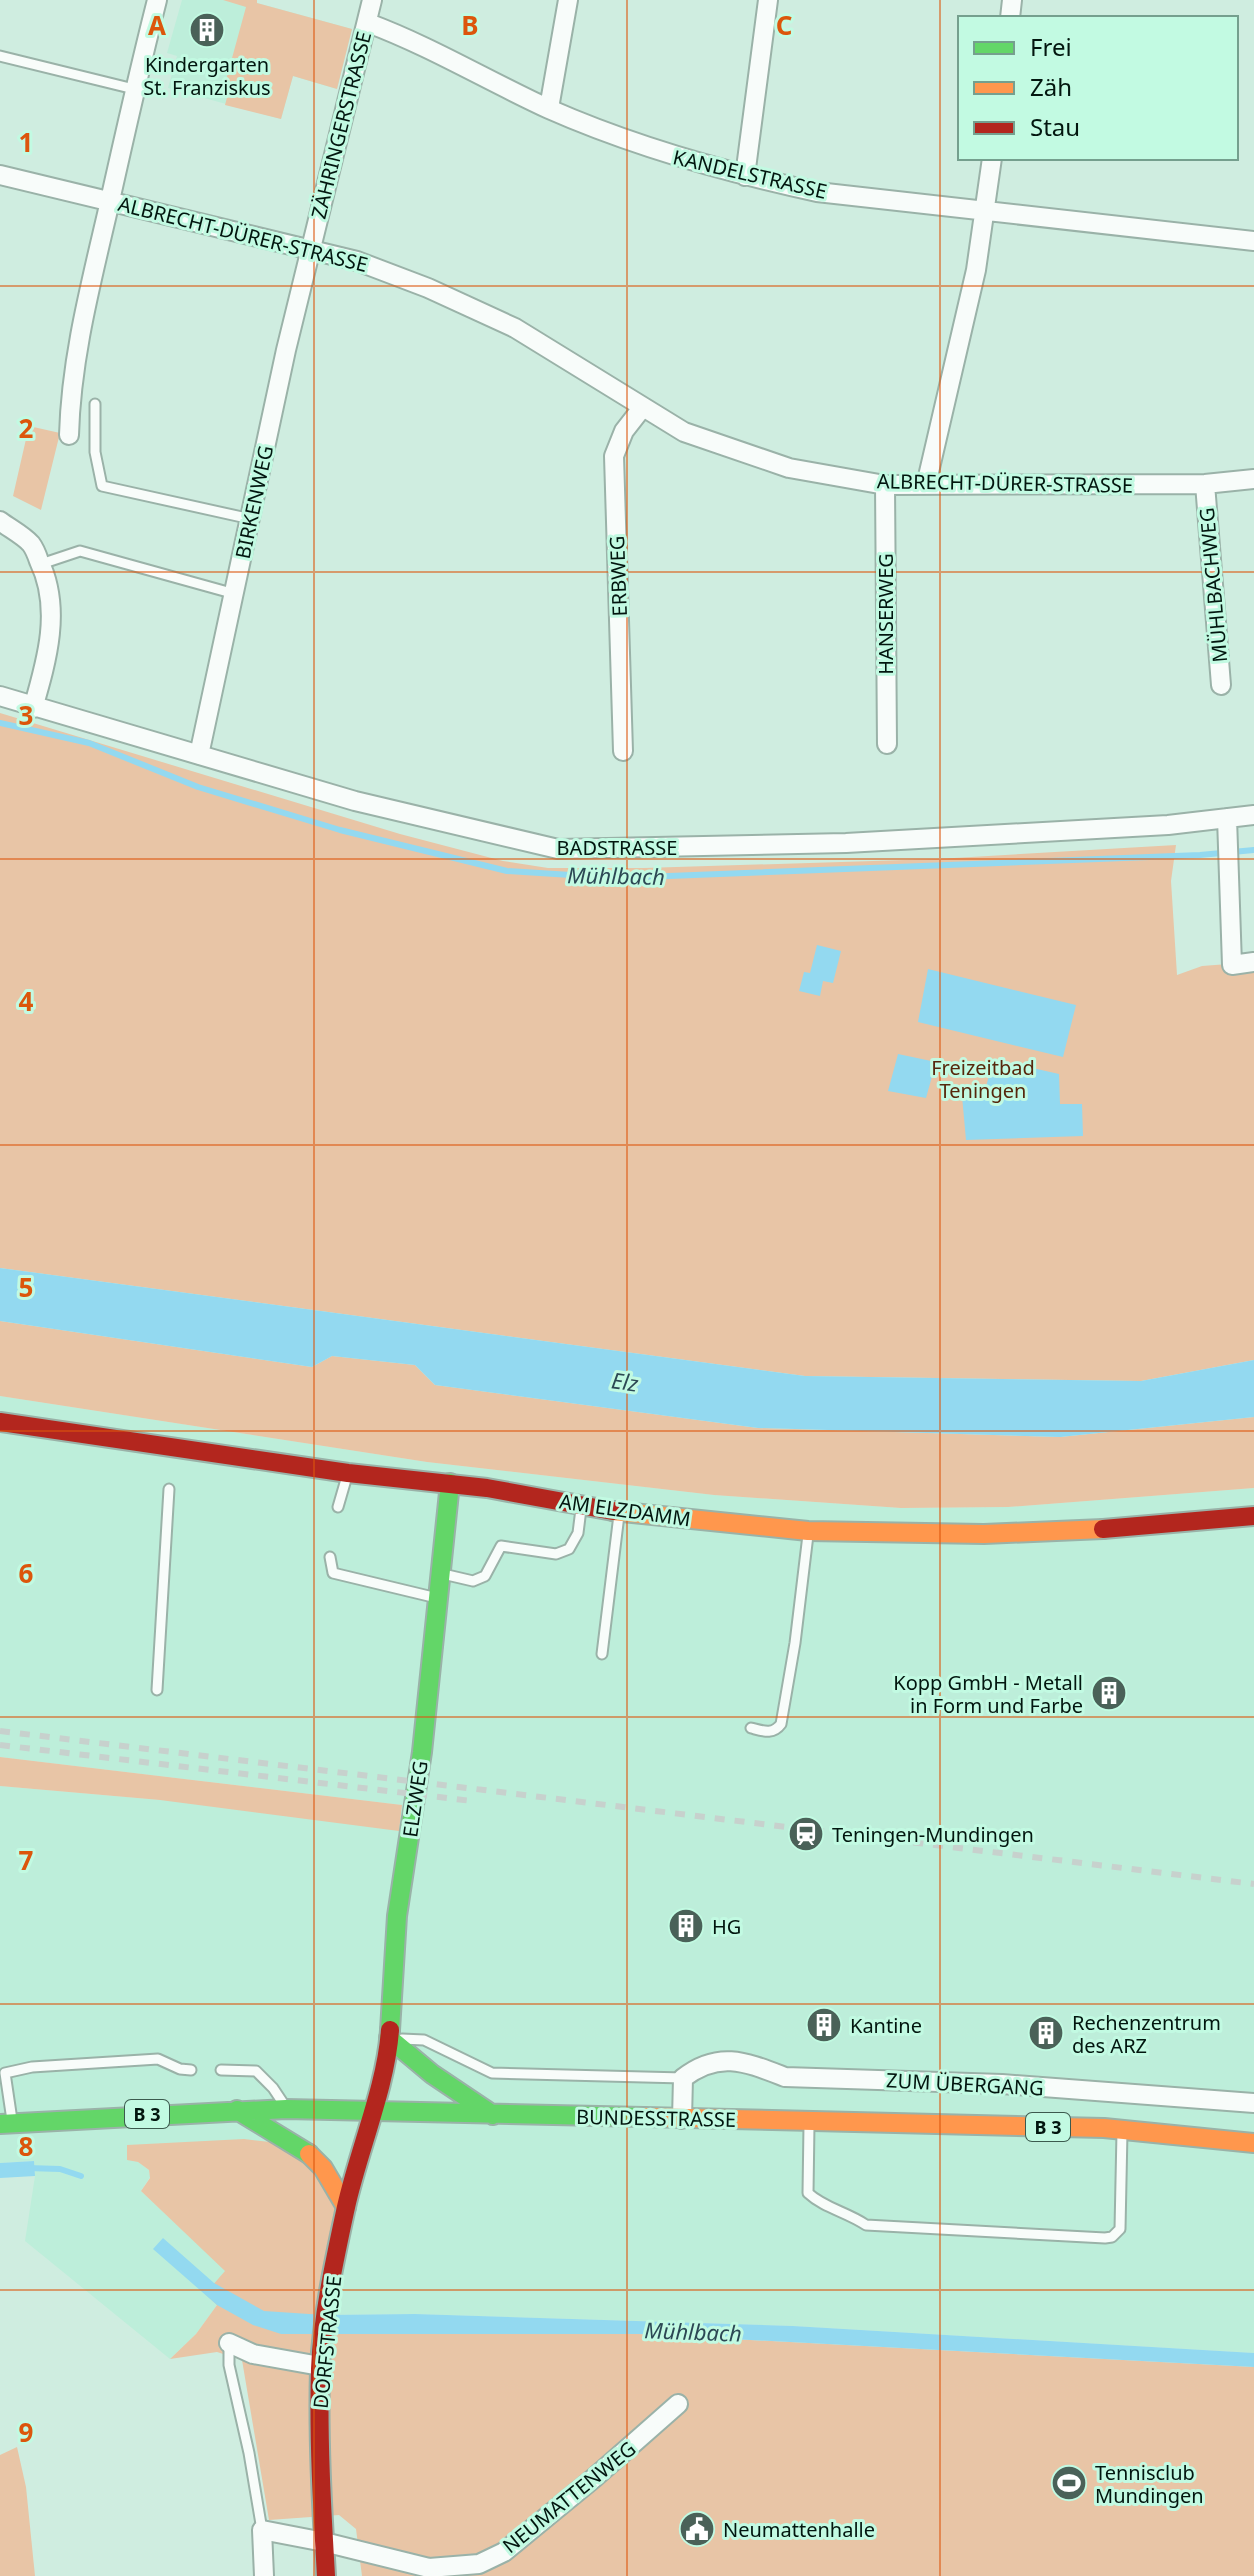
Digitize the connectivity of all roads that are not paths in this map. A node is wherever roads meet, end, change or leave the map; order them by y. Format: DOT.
graph roads {
  1 [pos="157,0"];
  2 [pos="372,0"];
  3 [pos="568,0"];
  4 [pos="768,0"];
  5 [pos="368,23"];
  6 [pos="0,56"];
  7 [pos="134,89"];
  8 [pos="549,108"];
  9 [pos="992,160"];
  10 [pos="0,175"];
  11 [pos="745,176"];
  12 [pos="110,200"];
  13 [pos="986,210"];
  14 [pos="1254,241"];
  15 [pos="309,249"];
  16 [pos="95,404"];
  17 [pos="642,408"];
  18 [pos="69,435"];
  19 [pos="1254,479"];
  20 [pos="1205,484"];
  21 [pos="885,485"];
  22 [pos="926,485"];
  23 [pos="251,519"];
  24 [pos="0,521"];
  25 [pos="41,564"];
  26 [pos="235,594"];
  27 [pos="1221,685"];
  28 [pos="0,696"];
  29 [pos="33,708"];
  30 [pos="887,744"];
  31 [pos="623,751"];
  32 [pos="199,755"];
  33 [pos="1254,815"];
  34 [pos="1227,818"];
  35 [pos="1254,962"];
  36 [pos="0,1422"];
  37 [pos="348,1473"];
  38 [pos="450,1483"];
  39 [pos="169,1489"];
  40 [pos="582,1504"];
  41 [pos="338,1507"];
  42 [pos="620,1512"];
  43 [pos="1254,1516"];
  44 [pos="808,1531"];
  45 [pos="330,1557"];
  46 [pos="440,1574"];
  47 [pos="437,1598"];
  48 [pos="602,1654"];
  49 [pos="157,1690"];
  50 [pos="751,1728"];
  51 [pos="389,2038"];
  52 [pos="191,2070"];
  53 [pos="221,2070"];
  54 [pos="683,2078"];
  55 [pos="1254,2103"];
  56 [pos="286,2109"];
  57 [pos="236,2110"];
  58 [pos="371,2112"];
  59 [pos="493,2115"];
  60 [pos="682,2119"];
  61 [pos="809,2122"];
  62 [pos="6,2124"];
  63 [pos="1122,2130"];
  64 [pos="1254,2143"];
  65 [pos="346,2207"];
  66 [pos="229,2343"];
  67 [pos="320,2366"];
  68 [pos="678,2404"];
  69 [pos="262,2530"];
  70 [pos="324,2542"];
  71 [pos="264,2576"];
  72 [pos="326,2576"];
  1 -- 7 [label="street"];
  2 -- 5 [label="street, ZÄHRINGERSTRASSE"];
  3 -- 8 [label="street"];
  4 -- 11 [label="street"];
  5 -- 8 [label="street, KANDELSTRASSE"];
  5 -- 15 [label="street, ZÄHRINGERSTRASSE"];
  6 -- 7 [label="lane"];
  7 -- 12 [label="street"];
  8 -- 11 [label="street, KANDELSTRASSE"];
  9 -- 13 [label="street"];
  10 -- 12 [label="street, ALBRECHT-DÜRER-STRASSE"];
  11 -- 13 [label="street, KANDELSTRASSE"];
  12 -- 15 [label="street, ALBRECHT-DÜRER-STRASSE"];
  12 -- 18 [label="street"];
  13 -- 14 [label="street, KANDELSTRASSE"];
  13 -- 22 [label="street"];
  15 -- 17 [label="street, ALBRECHT-DÜRER-STRASSE"];
  15 -- 23 [label="street, BIRKENWEG"];
  16 -- 23 [label="lane"];
  17 -- 21 [label="street, ALBRECHT-DÜRER-STRASSE"];
  17 -- 31 [label="street, ERBWEG"];
  19 -- 20 [label="street, ALBRECHT-DÜRER-STRASSE"];
  20 -- 22 [label="street, ALBRECHT-DÜRER-STRASSE"];
  20 -- 27 [label="street, MÜHLBACHWEG"];
  21 -- 22 [label="street, ALBRECHT-DÜRER-STRASSE"];
  21 -- 30 [label="street, HANSERWEG"];
  23 -- 26 [label="street, BIRKENWEG"];
  24 -- 25 [label="street"];
  25 -- 26 [label="lane"];
  25 -- 29 [label="street"];
  26 -- 32 [label="street, BIRKENWEG"];
  28 -- 29 [label="street, BADSTRASSE"];
  29 -- 32 [label="street, BADSTRASSE"];
  32 -- 34 [label="street, BADSTRASSE"];
  33 -- 34 [label="street, BADSTRASSE"];
  34 -- 35 [label="street"];
  36 -- 37 [label="street, AM ELZDAMM"];
  37 -- 38 [label="street, AM ELZDAMM"];
  37 -- 41 [label="lane"];
  38 -- 40 [label="street, AM ELZDAMM"];
  38 -- 46 [label="street, ELZWEG"];
  39 -- 49 [label="lane"];
  40 -- 42 [label="street, AM ELZDAMM"];
  40 -- 46 [label="lane"];
  42 -- 44 [label="street, AM ELZDAMM"];
  42 -- 48 [label="lane"];
  43 -- 44 [label="street, AM ELZDAMM"];
  44 -- 50 [label="lane"];
  45 -- 47 [label="lane"];
  46 -- 47 [label="street, ELZWEG"];
  47 -- 51 [label="street, ELZWEG"];
  51 -- 54 [label="lane, ZUM ÜBERGANG"];
  51 -- 58 [label="street, ELZWEG"];
  51 -- 59 [label="street"];
  52 -- 62 [label="lane"];
  53 -- 56 [label="lane"];
  54 -- 55 [label="street, ZUM ÜBERGANG"];
  54 -- 60 [label="street"];
  56 -- 57 [label="street, BUNDESSTRASSE / B 3"];
  56 -- 58 [label="street, BUNDESSTRASSE / B 3"];
  57 -- 62 [label="street, BUNDESSTRASSE / B 3"];
  57 -- 65 [label="street"];
  58 -- 59 [label="street, BUNDESSTRASSE / B 3"];
  58 -- 65 [label="street, DORFSTRASSE"];
  59 -- 60 [label="street, BUNDESSTRASSE / B 3"];
  60 -- 61 [label="street, BUNDESSTRASSE / B 3"];
  61 -- 63 [label="street, BUNDESSTRASSE / B 3"];
  61 -- 63 [label="lane"];
  63 -- 64 [label="street, BUNDESSTRASSE / B 3"];
  65 -- 67 [label="street, DORFSTRASSE"];
  66 -- 67 [label="street"];
  66 -- 69 [label="lane"];
  67 -- 70 [label="street, DORFSTRASSE"];
  68 -- 70 [label="street, NEUMATTENWEG"];
  69 -- 70 [label="street, NEUMATTENWEG"];
  69 -- 71 [label="street"];
  70 -- 72 [label="street, DORFSTRASSE"];
}
